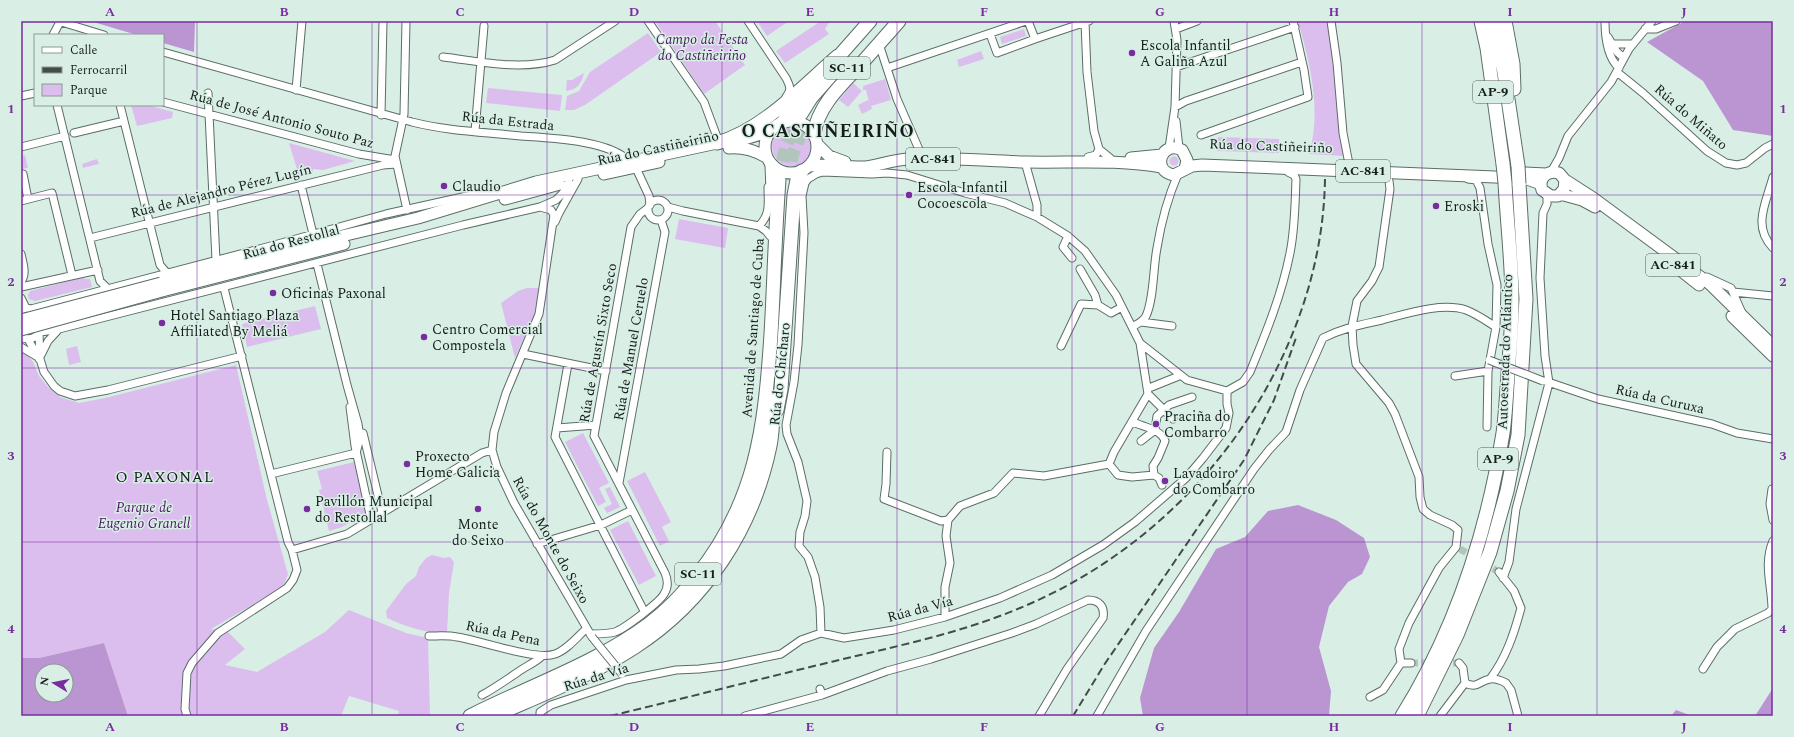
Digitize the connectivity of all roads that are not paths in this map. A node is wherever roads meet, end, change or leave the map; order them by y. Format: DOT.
graph roads {
  1 [pos="59,21"];
  2 [pos="302,21"];
  3 [pos="383,21"];
  4 [pos="406,21"];
  5 [pos="615,21"];
  6 [pos="648,21"];
  7 [pos="748,21"];
  8 [pos="870,21"];
  9 [pos="880,21"];
  10 [pos="889,21"];
  11 [pos="899,21"];
  12 [pos="1027,21"];
  13 [pos="1174,21"];
  14 [pos="1197,21"];
  15 [pos="1331,21"];
  16 [pos="1481,21"];
  17 [pos="1493,21"];
  18 [pos="1505,21"];
  19 [pos="1605,21"];
  20 [pos="1652,21"];
  21 [pos="1676,21"];
  22 [pos="1087,22"];
  23 [pos="1294,24"];
  24 [pos="484,26"];
  25 [pos="1176,29"];
  26 [pos="1645,29"];
  27 [pos="53,34"];
  28 [pos="101,34"];
  29 [pos="990,34"];
  30 [pos="1606,35"];
  31 [pos="1035,39"];
  32 [pos="879,44"];
  33 [pos="1612,44"];
  34 [pos="1633,44"];
  35 [pos="164,52"];
  36 [pos="838,56"];
  37 [pos="443,57"];
  38 [pos="1624,58"];
  39 [pos="481,61"];
  40 [pos="1302,62"];
  41 [pos="1176,67"];
  42 [pos="887,68"];
  43 [pos="1618,70"];
  44 [pos="786,78"];
  45 [pos="807,83"];
  46 [pos="296,90"];
  47 [pos="34,92"];
  48 [pos="208,93"];
  49 [pos="21,96"];
  50 [pos="164,102"];
  51 [pos="56,106"];
  52 [pos="120,106"];
  53 [pos="1175,107"];
  54 [pos="209,113"];
  55 [pos="381,115"];
  56 [pos="401,120"];
  57 [pos="124,121"];
  58 [pos="782,122"];
  59 [pos="754,126"];
  60 [pos="475,131"];
  61 [pos="771,131"];
  62 [pos="74,133"];
  63 [pos="1201,135"];
  64 [pos="65,136"];
  65 [pos="816,139"];
  66 [pos="717,143"];
  67 [pos="1773,144"];
  68 [pos="21,147"];
  69 [pos="1099,149"];
  70 [pos="1174,152"];
  71 [pos="921,154"];
  72 [pos="362,156"];
  73 [pos="1012,156"];
  74 [pos="1060,157"];
  75 [pos="1088,157"];
  76 [pos="1110,158"];
  77 [pos="769,161"];
  78 [pos="1030,161"];
  79 [pos="396,162"];
  80 [pos="633,164"];
  81 [pos="1350,164"];
  82 [pos="1518,164"];
  83 [pos="375,167"];
  84 [pos="1164,170"];
  85 [pos="359,171"];
  86 [pos="1182,171"];
  87 [pos="1288,172"];
  88 [pos="1307,172"];
  89 [pos="805,173"];
  90 [pos="23,174"];
  91 [pos="1386,175"];
  92 [pos="1449,175"];
  93 [pos="1396,176"];
  94 [pos="1552,177"];
  95 [pos="1773,178"];
  96 [pos="1296,179"];
  97 [pos="574,180"];
  98 [pos="1476,180"];
  99 [pos="1497,180"];
  100 [pos="536,182"];
  101 [pos="301,185"];
  102 [pos="1172,187"];
  103 [pos="1390,189"];
  104 [pos="1480,191"];
  105 [pos="1559,195"];
  106 [pos="25,200"];
  107 [pos="1546,201"];
  108 [pos="651,204"];
  109 [pos="213,206"];
  110 [pos="540,207"];
  111 [pos="668,207"];
  112 [pos="407,210"];
  113 [pos="683,211"];
  114 [pos="651,217"];
  115 [pos="664,217"];
  116 [pos="1037,217"];
  117 [pos="636,219"];
  118 [pos="381,220"];
  119 [pos="149,222"];
  120 [pos="759,226"];
  121 [pos="328,235"];
  122 [pos="770,236"];
  123 [pos="1068,236"];
  124 [pos="340,237"];
  125 [pos="90,238"];
  126 [pos="293,240"];
  127 [pos="311,240"];
  128 [pos="551,240"];
  129 [pos="1773,248"];
  130 [pos="282,251"];
  131 [pos="21,254"];
  132 [pos="1072,258"];
  133 [pos="216,260"];
  134 [pos="317,264"];
  135 [pos="1683,268"];
  136 [pos="1080,269"];
  137 [pos="98,270"];
  138 [pos="23,271"];
  139 [pos="72,275"];
  140 [pos="100,280"];
  141 [pos="21,282"];
  142 [pos="163,282"];
  143 [pos="21,287"];
  144 [pos="107,288"];
  145 [pos="224,288"];
  146 [pos="97,291"];
  147 [pos="1773,296"];
  148 [pos="21,298"];
  149 [pos="1729,299"];
  150 [pos="1098,305"];
  151 [pos="1122,307"];
  152 [pos="26,309"];
  153 [pos="1741,319"];
  154 [pos="21,320"];
  155 [pos="1141,322"];
  156 [pos="1172,326"];
  157 [pos="1352,326"];
  158 [pos="1132,327"];
  159 [pos="1496,327"];
  160 [pos="59,329"];
  161 [pos="21,330"];
  162 [pos="40,333"];
  163 [pos="25,338"];
  164 [pos="1140,343"];
  165 [pos="1062,346"];
  166 [pos="1773,346"];
  167 [pos="21,347"];
  168 [pos="523,354"];
  169 [pos="242,356"];
  170 [pos="1773,356"];
  171 [pos="40,359"];
  172 [pos="1489,360"];
  173 [pos="568,364"];
  174 [pos="606,371"];
  175 [pos="1488,371"];
  176 [pos="1180,376"];
  177 [pos="1455,376"];
  178 [pos="1546,382"];
  179 [pos="347,385"];
  180 [pos="1148,391"];
  181 [pos="1227,391"];
  182 [pos="1192,397"];
  183 [pos="1164,410"];
  184 [pos="1173,419"];
  185 [pos="1133,422"];
  186 [pos="358,424"];
  187 [pos="596,425"];
  188 [pos="1487,426"];
  189 [pos="762,427"];
  190 [pos="556,428"];
  191 [pos="1155,430"];
  192 [pos="1773,439"];
  193 [pos="1141,441"];
  194 [pos="771,445"];
  195 [pos="492,450"];
  196 [pos="887,452"];
  197 [pos="356,453"];
  198 [pos="1109,464"];
  199 [pos="271,474"];
  200 [pos="1154,476"];
  201 [pos="619,483"];
  202 [pos="1162,485"];
  203 [pos="1772,489"];
  204 [pos="632,510"];
  205 [pos="382,512"];
  206 [pos="371,519"];
  207 [pos="948,520"];
  208 [pos="1773,520"];
  209 [pos="601,525"];
  210 [pos="1773,541"];
  211 [pos="537,544"];
  212 [pos="292,550"];
  213 [pos="1772,603"];
  214 [pos="644,611"];
  215 [pos="945,617"];
  216 [pos="821,633"];
  217 [pos="589,634"];
  218 [pos="429,636"];
  219 [pos="542,656"];
  220 [pos="1401,663"];
  221 [pos="1411,663"];
  222 [pos="1459,663"];
  223 [pos="1703,669"];
  224 [pos="571,675"];
  225 [pos="624,677"];
  226 [pos="1490,679"];
  227 [pos="1465,683"];
  228 [pos="482,695"];
  229 [pos="1370,697"];
  230 [pos="187,716"];
  231 [pos="470,716"];
  232 [pos="494,716"];
  233 [pos="540,716"];
  234 [pos="745,716"];
  235 [pos="1039,716"];
  236 [pos="1097,716"];
  237 [pos="1402,716"];
  238 [pos="1417,716"];
  239 [pos="1440,716"];
  240 [pos="1518,716"];
  1 -- 27 [label="street"];
  1 -- 28 [label="street"];
  2 -- 46 [label="street"];
  3 -- 55 [label="street"];
  4 -- 56 [label="street"];
  5 -- 39 [label="street"];
  6 -- 66 [label="street"];
  7 -- 44 [label="street"];
  8 -- 36 [label="highway, SC-11"];
  9 -- 10 [label="highway, SC-11"];
  11 -- 32 [label="highway"];
  12 -- 29 [label="street"];
  12 -- 31 [label="street"];
  13 -- 25 [label="street"];
  14 -- 25 [label="street"];
  15 -- 81 [label="street"];
  16 -- 99 [label="highway, Autoestrada do Atlántico / AP-9, bridge"];
  17 -- 82 [label="highway, Autoestrada do Atlántico / AP-9"];
  18 -- 82 [label="highway"];
  19 -- 30 [label="street"];
  20 -- 26 [label="street"];
  21 -- 26 [label="street"];
  22 -- 31 [label="street"];
  22 -- 69 [label="street"];
  23 -- 40 [label="street"];
  23 -- 41 [label="street"];
  24 -- 39 [label="street"];
  25 -- 41 [label="street"];
  26 -- 34 [label="street"];
  29 -- 31 [label="street"];
  29 -- 42 [label="street"];
  30 -- 33 [label="street"];
  30 -- 43 [label="street"];
  32 -- 42 [label="street"];
  32 -- 65 [label="highway"];
  33 -- 34 [label="street"];
  33 -- 38 [label="street"];
  34 -- 38 [label="street"];
  35 -- 46 [label="street, Rúa da Estrada"];
  36 -- 45 [label="highway"];
  36 -- 58 [label="highway"];
  37 -- 39 [label="street"];
  38 -- 43 [label="street"];
  39 -- 60 [label="street"];
  40 -- 53 [label="street"];
  40 -- 63 [label="street"];
  41 -- 53 [label="street"];
  42 -- 71 [label="street"];
  43 -- 67 [label="street, Rúa do Miñato"];
  43 -- 94 [label="street"];
  44 -- 45 [label="street"];
  44 -- 59 [label="street"];
  45 -- 59 [label="highway"];
  46 -- 55 [label="street, Rúa da Estrada"];
  47 -- 49 [label="street"];
  48 -- 54 [label="street"];
  50 -- 54 [label="street, Rúa de José Antonio Souto Paz"];
  51 -- 64 [label="street"];
  52 -- 57 [label="street"];
  53 -- 70 [label="street"];
  54 -- 72 [label="street, Rúa de José Antonio Souto Paz"];
  54 -- 109 [label="street"];
  55 -- 56 [label="street, Rúa da Estrada"];
  56 -- 60 [label="street, Rúa da Estrada"];
  56 -- 79 [label="street"];
  57 -- 62 [label="street"];
  57 -- 119 [label="street"];
  58 -- 61 [label="main road, Rúa do Castiñeiriño"];
  58 -- 65 [label="main road, Rúa do Castiñeiriño"];
  59 -- 66 [label="highway"];
  60 -- 80 [label="street, Rúa da Estrada"];
  61 -- 66 [label="main road, Rúa do Castiñeiriño"];
  61 -- 77 [label="main road"];
  64 -- 68 [label="street"];
  64 -- 125 [label="street"];
  65 -- 71 [label="main road, Rúa do Castiñeiriño / AC-841"];
  65 -- 89 [label="main road"];
  66 -- 80 [label="main road, Rúa do Castiñeiriño"];
  69 -- 75 [label="street"];
  69 -- 76 [label="street"];
  70 -- 76 [label="main road, Rúa do Castiñeiriño / AC-841"];
  70 -- 81 [label="main road, Rúa do Castiñeiriño / AC-841"];
  70 -- 84 [label="main road"];
  70 -- 86 [label="main road"];
  71 -- 73 [label="main road, Rúa do Castiñeiriño / AC-841"];
  72 -- 79 [label="street, Rúa de José Antonio Souto Paz"];
  72 -- 83 [label="street"];
  72 -- 85 [label="street"];
  73 -- 74 [label="main road, Rúa do Castiñeiriño / AC-841"];
  73 -- 78 [label="main road"];
  74 -- 75 [label="main road, Rúa do Castiñeiriño / AC-841"];
  74 -- 78 [label="main road"];
  75 -- 76 [label="main road, Rúa do Castiñeiriño / AC-841"];
  77 -- 80 [label="main road, Rúa do Castiñeiriño"];
  77 -- 89 [label="main road, Rúa do Castiñeiriño"];
  77 -- 120 [label="street"];
  77 -- 122 [label="highway"];
  78 -- 84 [label="main road, Rúa do Castiñeiriño / AC-841"];
  78 -- 89 [label="main road, Rúa do Castiñeiriño / AC-841"];
  78 -- 116 [label="street"];
  79 -- 83 [label="street, Rúa de Alejandro Pérez Lugín"];
  79 -- 112 [label="street"];
  80 -- 97 [label="main road, Rúa do Castiñeiriño"];
  80 -- 100 [label="main road, Rúa do Restollal"];
  80 -- 108 [label="street"];
  81 -- 94 [label="main road, Rúa do Castiñeiriño / AC-841"];
  82 -- 238 [label="highway, Autoestrada do Atlántico / AP-9, bridge"];
  83 -- 85 [label="street, Rúa de Alejandro Pérez Lugín"];
  84 -- 86 [label="main road, Rúa do Castiñeiriño / AC-841"];
  84 -- 102 [label="street"];
  85 -- 101 [label="street, Rúa de Alejandro Pérez Lugín"];
  86 -- 92 [label="main road, Rúa do Castiñeiriño / AC-841"];
  86 -- 102 [label="street"];
  87 -- 96 [label="street"];
  88 -- 96 [label="street"];
  89 -- 116 [label="street"];
  89 -- 194 [label="highway"];
  89 -- 216 [label="street, Rúa do Chícharo"];
  90 -- 106 [label="street"];
  91 -- 103 [label="street"];
  92 -- 98 [label="street"];
  92 -- 99 [label="main road, Rúa do Castiñeiriño / AC-841"];
  93 -- 103 [label="street"];
  94 -- 99 [label="main road, Rúa do Castiñeiriño / AC-841"];
  94 -- 105 [label="main road"];
  94 -- 107 [label="main road"];
  94 -- 135 [label="main road, AC-841"];
  95 -- 129 [label="street"];
  96 -- 181 [label="street"];
  97 -- 110 [label="street, Rúa do Restollal"];
  97 -- 128 [label="street, Rúa do Monte do Seixo"];
  97 -- 142 [label="main road, Rúa do Restollal"];
  98 -- 99 [label="street"];
  98 -- 104 [label="street"];
  99 -- 104 [label="street"];
  99 -- 237 [label="highway, Autoestrada do Atlántico / AP-9"];
  100 -- 112 [label="street, Rúa do Restollal"];
  100 -- 124 [label="main road, Rúa do Restollal"];
  101 -- 109 [label="street, Rúa de Alejandro Pérez Lugín"];
  101 -- 127 [label="street"];
  102 -- 155 [label="street"];
  103 -- 157 [label="street"];
  104 -- 159 [label="street"];
  105 -- 107 [label="main road, AC-841"];
  105 -- 135 [label="main road, AC-841"];
  106 -- 139 [label="street"];
  107 -- 178 [label="street"];
  108 -- 111 [label="street"];
  108 -- 114 [label="street"];
  108 -- 117 [label="street, Rúa de Agustín Sixto Seco"];
  109 -- 119 [label="street, Rúa de Alejandro Pérez Lugín"];
  109 -- 133 [label="street"];
  110 -- 128 [label="street, Rúa do Monte do Seixo"];
  110 -- 134 [label="street, Rúa do Restollal"];
  111 -- 113 [label="street"];
  111 -- 115 [label="street"];
  112 -- 127 [label="street, Rúa do Restollal"];
  113 -- 115 [label="street"];
  113 -- 120 [label="street"];
  114 -- 115 [label="street"];
  114 -- 117 [label="street"];
  115 -- 201 [label="street, Rúa de Manuel Ceruelo"];
  116 -- 123 [label="street"];
  117 -- 174 [label="street, Rúa de Agustín Sixto Seco"];
  118 -- 121 [label="street, Rúa do Restollal"];
  119 -- 125 [label="street, Rúa de Alejandro Pérez Lugín"];
  119 -- 142 [label="street"];
  120 -- 122 [label="street"];
  121 -- 124 [label="street, Rúa do Restollal"];
  121 -- 127 [label="street, Rúa do Restollal"];
  122 -- 189 [label="highway"];
  123 -- 132 [label="street"];
  123 -- 151 [label="street"];
  124 -- 127 [label="main road, Rúa do Restollal"];
  125 -- 137 [label="street"];
  126 -- 127 [label="street, Rúa do Restollal"];
  126 -- 127 [label="street, Rúa do Restollal"];
  126 -- 130 [label="street, Rúa do Restollal"];
  126 -- 133 [label="street, Rúa do Restollal"];
  127 -- 130 [label="main road, Rúa do Restollal"];
  128 -- 168 [label="street, Rúa do Monte do Seixo"];
  130 -- 142 [label="main road, Rúa do Restollal"];
  131 -- 138 [label="street"];
  133 -- 142 [label="street, Rúa do Restollal"];
  134 -- 145 [label="street, Rúa do Restollal"];
  134 -- 179 [label="street"];
  135 -- 149 [label="main road, AC-841"];
  135 -- 153 [label="main road, AC-841"];
  136 -- 150 [label="street"];
  137 -- 139 [label="street"];
  137 -- 140 [label="street"];
  138 -- 141 [label="street"];
  139 -- 143 [label="street"];
  140 -- 144 [label="street"];
  140 -- 146 [label="street"];
  142 -- 144 [label="street, Rúa do Restollal"];
  142 -- 154 [label="main road, Rúa do Restollal, bridge"];
  142 -- 161 [label="main road, Rúa do Restollal, bridge"];
  144 -- 146 [label="street, Rúa do Restollal"];
  145 -- 160 [label="street, Rúa do Restollal"];
  145 -- 169 [label="street"];
  146 -- 152 [label="street, Rúa do Restollal"];
  147 -- 149 [label="street"];
  148 -- 152 [label="street"];
  149 -- 153 [label="main road, AC-841"];
  150 -- 151 [label="street"];
  150 -- 165 [label="street"];
  151 -- 158 [label="street"];
  152 -- 162 [label="street"];
  153 -- 166 [label="main road, AC-841"];
  153 -- 170 [label="main road, AC-841"];
  155 -- 156 [label="street"];
  155 -- 158 [label="street"];
  157 -- 159 [label="street"];
  157 -- 220 [label="street"];
  157 -- 236 [label="street"];
  158 -- 164 [label="street"];
  159 -- 172 [label="street"];
  160 -- 162 [label="street, Rúa do Restollal"];
  160 -- 171 [label="street"];
  162 -- 163 [label="street, Rúa do Restollal"];
  162 -- 171 [label="street"];
  163 -- 171 [label="street"];
  164 -- 176 [label="street"];
  164 -- 180 [label="street"];
  167 -- 171 [label="street"];
  168 -- 173 [label="street"];
  168 -- 195 [label="street, Rúa do Monte do Seixo"];
  169 -- 171 [label="street"];
  169 -- 199 [label="street"];
  172 -- 175 [label="street"];
  172 -- 178 [label="street, Rúa da Curuxa, bridge"];
  173 -- 174 [label="street"];
  173 -- 190 [label="street"];
  174 -- 187 [label="street, Rúa de Agustín Sixto Seco"];
  175 -- 177 [label="street"];
  175 -- 188 [label="street"];
  176 -- 180 [label="street"];
  176 -- 181 [label="street"];
  178 -- 192 [label="street, Rúa da Curuxa"];
  178 -- 226 [label="street"];
  179 -- 186 [label="street"];
  179 -- 197 [label="street"];
  180 -- 183 [label="street"];
  180 -- 185 [label="street"];
  181 -- 215 [label="street, Rúa da Vía"];
  182 -- 183 [label="street"];
  183 -- 184 [label="street"];
  183 -- 191 [label="street"];
  185 -- 191 [label="street"];
  185 -- 198 [label="street"];
  186 -- 197 [label="street"];
  186 -- 205 [label="street"];
  187 -- 190 [label="street"];
  187 -- 201 [label="street, Rúa de Agustín Sixto Seco"];
  189 -- 194 [label="highway, Avenida de Santiago de Cuba / SC-11"];
  189 -- 224 [label="highway, Avenida de Santiago de Cuba / SC-11"];
  190 -- 209 [label="street"];
  191 -- 193 [label="street"];
  191 -- 200 [label="street"];
  194 -- 224 [label="highway, Avenida de Santiago de Cuba / SC-11"];
  195 -- 205 [label="street"];
  195 -- 211 [label="street, Rúa do Monte do Seixo"];
  196 -- 207 [label="street"];
  197 -- 199 [label="street"];
  197 -- 206 [label="street"];
  198 -- 200 [label="street"];
  198 -- 207 [label="street"];
  199 -- 212 [label="street"];
  200 -- 202 [label="street"];
  201 -- 204 [label="street, Rúa de Agustín Sixto Seco"];
  203 -- 208 [label="street"];
  204 -- 209 [label="street"];
  204 -- 214 [label="street, Rúa de Agustín Sixto Seco"];
  205 -- 206 [label="street"];
  206 -- 212 [label="street"];
  207 -- 215 [label="street"];
  209 -- 211 [label="street"];
  209 -- 214 [label="street"];
  210 -- 213 [label="street"];
  211 -- 217 [label="street, Rúa do Monte do Seixo"];
  212 -- 230 [label="street"];
  213 -- 223 [label="street"];
  214 -- 217 [label="street"];
  215 -- 216 [label="street, Rúa da Vía"];
  216 -- 225 [label="street, Rúa da Vía"];
  217 -- 219 [label="street, Rúa da Pena"];
  217 -- 225 [label="street, Rúa do Monte do Seixo, bridge"];
  218 -- 219 [label="street, Rúa da Pena"];
  219 -- 228 [label="street"];
  220 -- 221 [label="street"];
  220 -- 229 [label="street"];
  222 -- 227 [label="street"];
  224 -- 231 [label="highway, Avenida de Santiago de Cuba / SC-11"];
  224 -- 232 [label="highway, Avenida de Santiago de Cuba / SC-11"];
  225 -- 233 [label="street, Rúa da Vía"];
  226 -- 227 [label="street"];
  226 -- 240 [label="street"];
  227 -- 239 [label="street"];
  234 -- 235 [label="street"];
}
